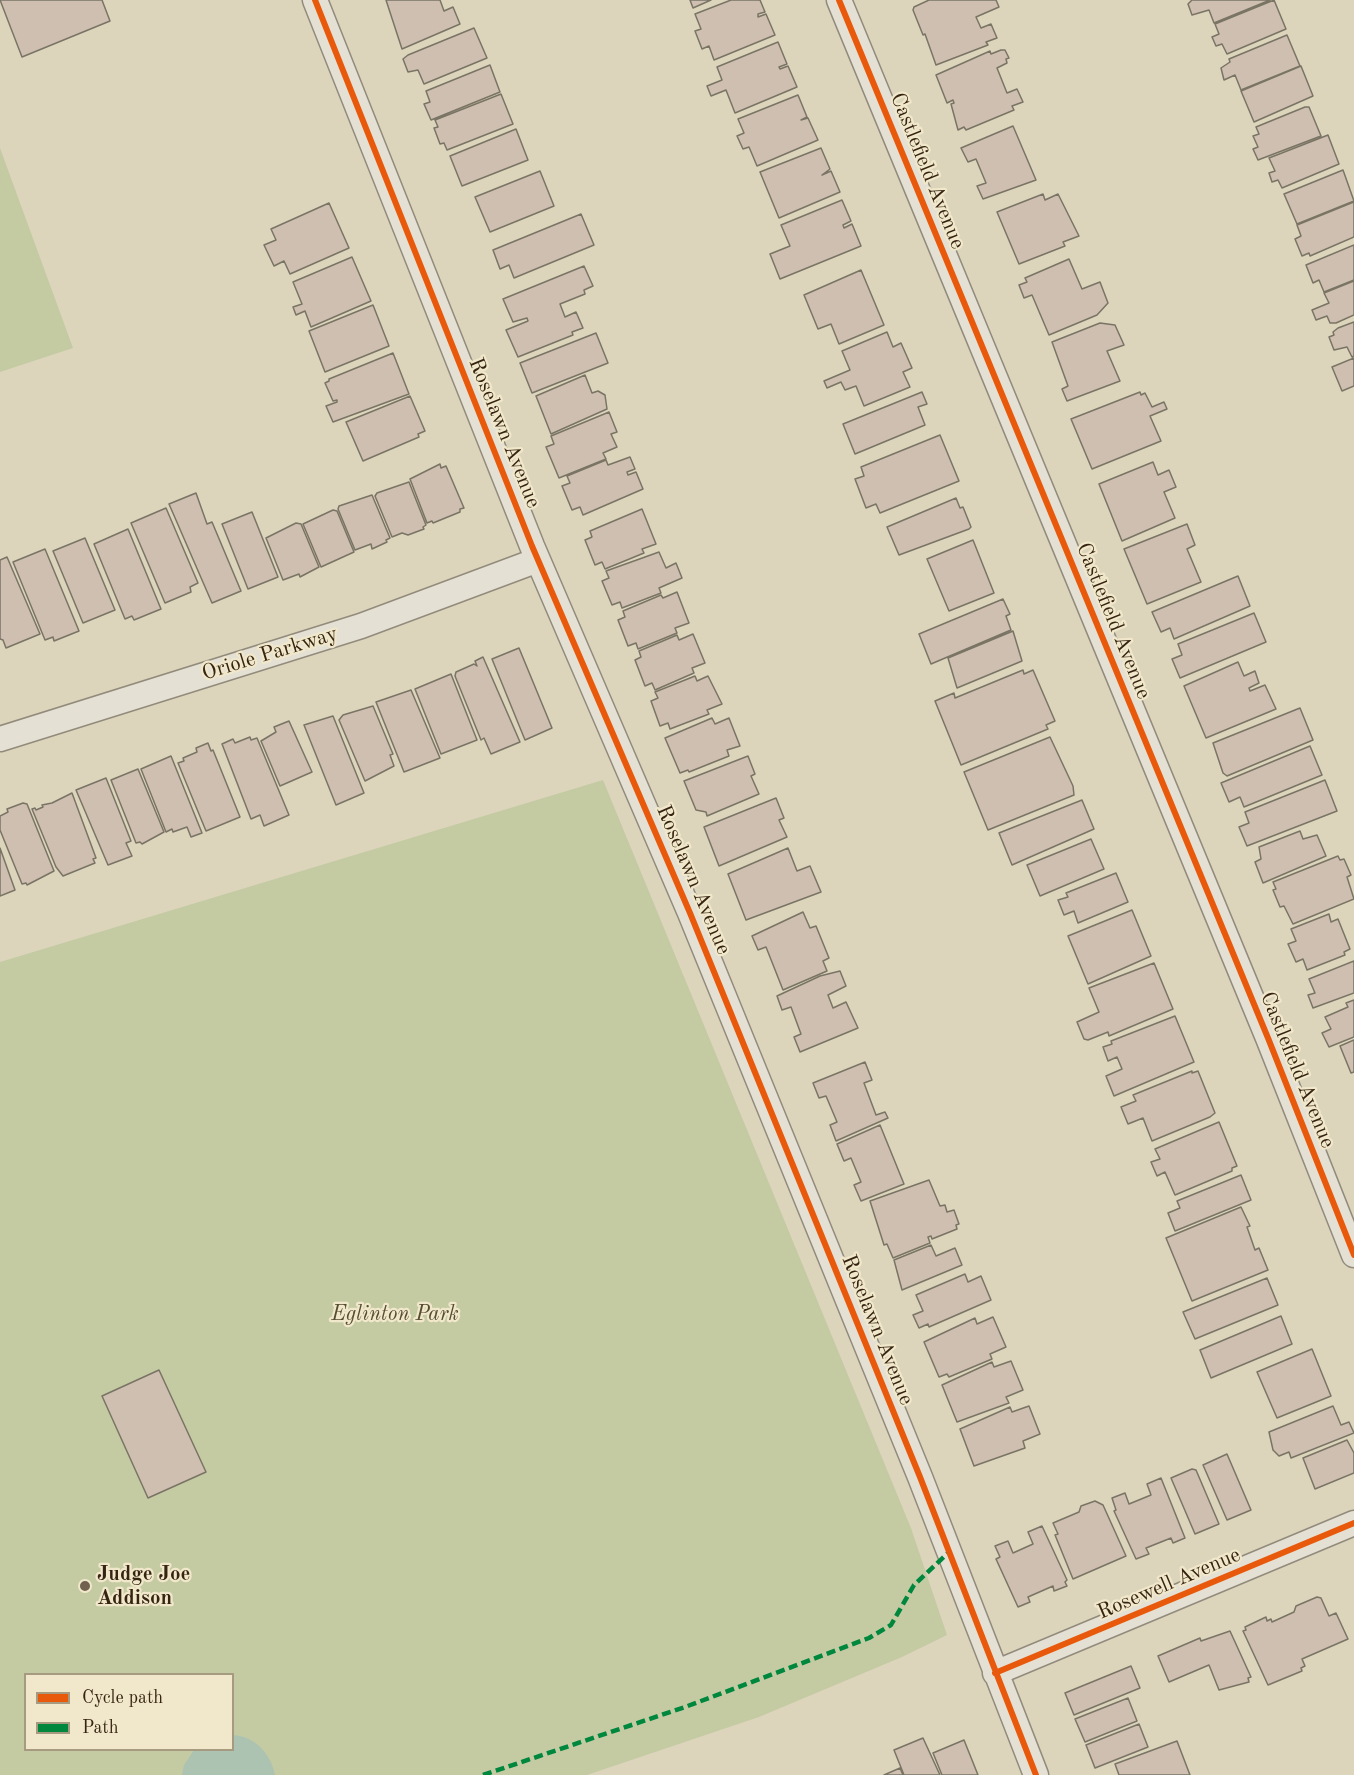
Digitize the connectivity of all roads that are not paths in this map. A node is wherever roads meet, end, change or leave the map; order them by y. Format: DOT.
graph roads {
  1 [pos="315,0"];
  2 [pos="839,0"];
  3 [pos="538,560"];
  4 [pos="0,739"];
  5 [pos="1354,1255"];
  6 [pos="1354,1523"];
  7 [pos="995,1673"];
  8 [pos="1036,1775"];
  1 -- 3 [label="street, Roselawn Avenue"];
  2 -- 5 [label="street, Castlefield Avenue"];
  3 -- 4 [label="street, Oriole Parkway"];
  3 -- 7 [label="street, Roselawn Avenue"];
  6 -- 7 [label="street, Rosewell Avenue"];
  7 -- 8 [label="street, Roselawn Avenue"];
}
